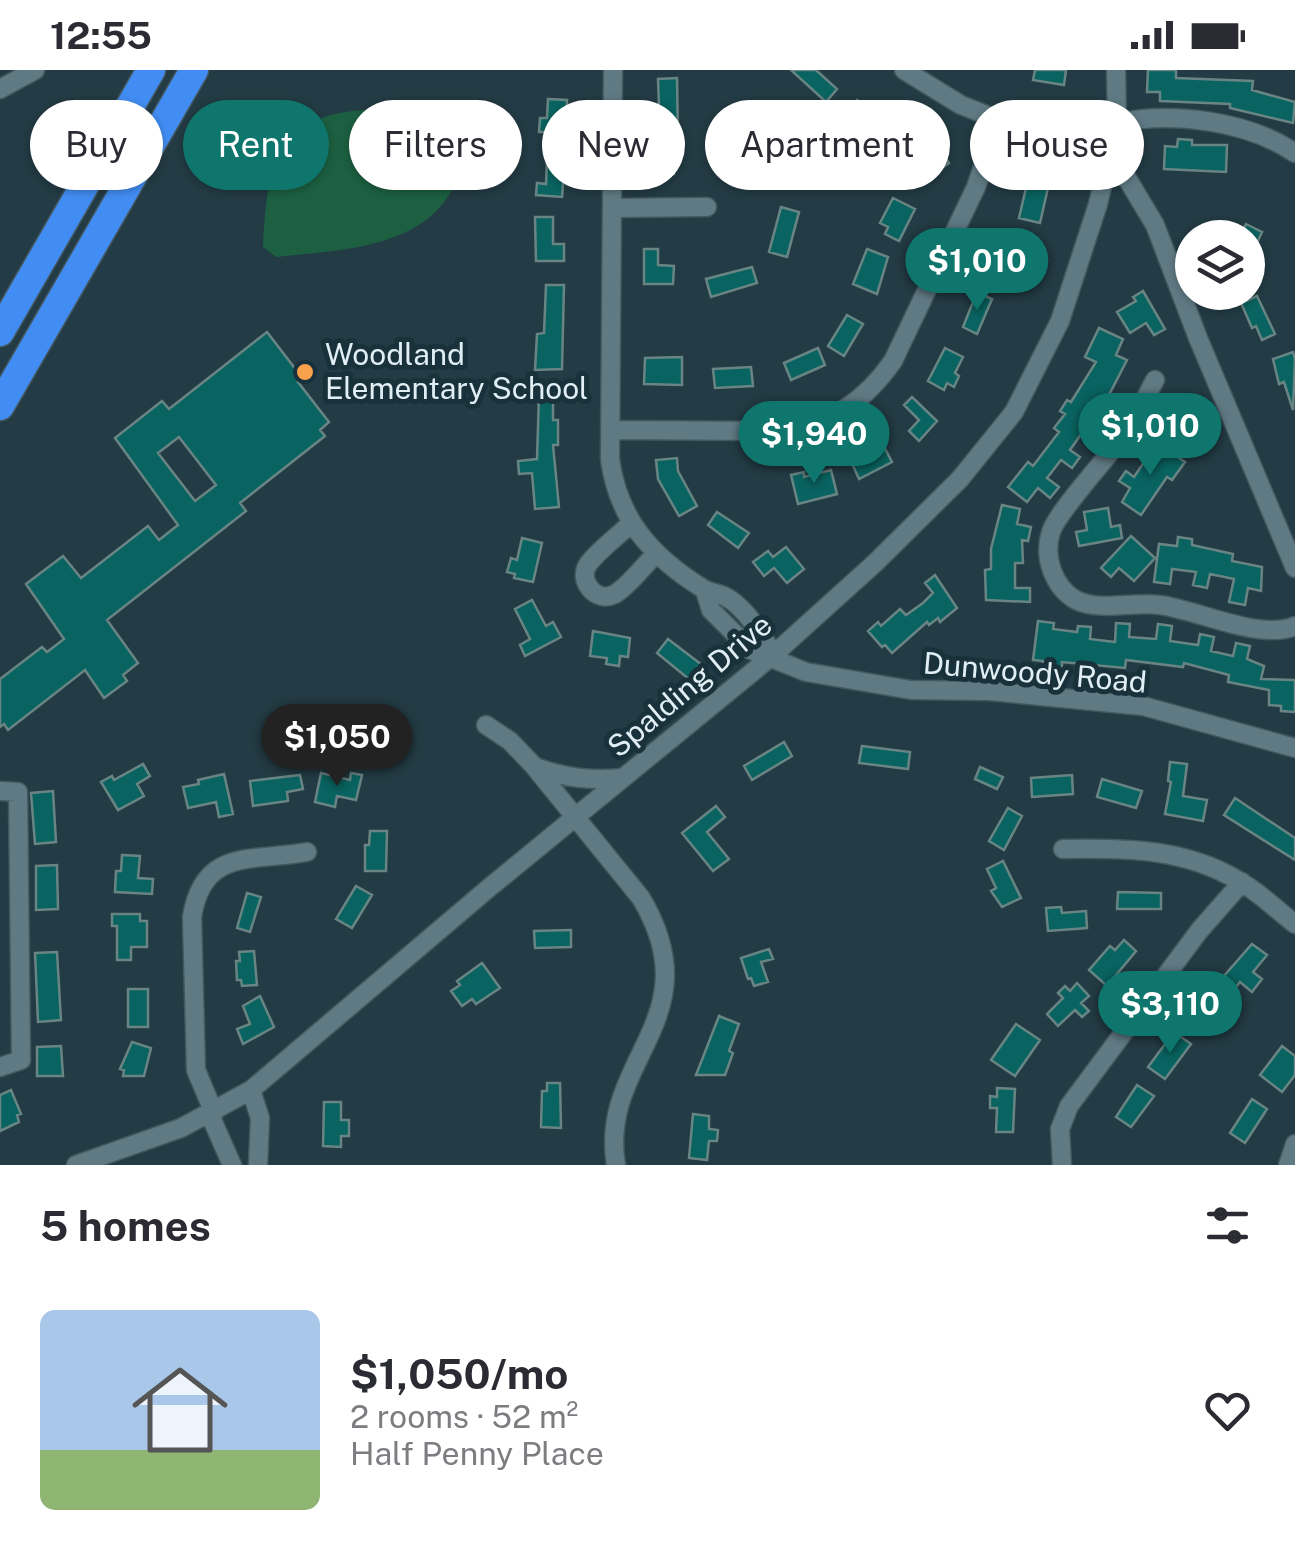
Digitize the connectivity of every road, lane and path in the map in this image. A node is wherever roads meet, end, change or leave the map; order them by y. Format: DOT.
graph roads {
  1 [pos="36,70"];
  2 [pos="151,70"];
  3 [pos="194,70"];
  4 [pos="612,70"];
  5 [pos="904,70"];
  6 [pos="1116,70"];
  7 [pos="0,89"];
  8 [pos="1117,100"];
  9 [pos="970,109"];
  10 [pos="1144,119"];
  11 [pos="1295,153"];
  12 [pos="973,190"];
  13 [pos="1101,190"];
  14 [pos="1134,190"];
  15 [pos="707,207"];
  16 [pos="612,208"];
  17 [pos="0,332"];
  18 [pos="1155,380"];
  19 [pos="0,406"];
  20 [pos="610,430"];
  21 [pos="630,524"];
  22 [pos="656,554"];
  23 [pos="1295,568"];
  24 [pos="1295,626"];
  25 [pos="772,656"];
  26 [pos="486,725"];
  27 [pos="1295,748"];
  28 [pos="534,767"];
  29 [pos="623,778"];
  30 [pos="0,791"];
  31 [pos="574,818"];
  32 [pos="1064,849"];
  33 [pos="307,852"];
  34 [pos="8,882"];
  35 [pos="1242,882"];
  36 [pos="1295,924"];
  37 [pos="0,1066"];
  38 [pos="251,1090"];
  39 [pos="212,1114"];
  40 [pos="1295,1144"];
  41 [pos="76,1165"];
  42 [pos="232,1165"];
  43 [pos="258,1165"];
  44 [pos="616,1165"];
  45 [pos="1062,1165"];
  46 [pos="1288,1165"];
  1 -- 7 [label="street"];
  2 -- 17 [label="highway"];
  3 -- 19 [label="highway"];
  4 -- 16 [label="street"];
  5 -- 9 [label="street"];
  6 -- 8 [label="street, Spalding Drive"];
  10 -- 11 [label="street"];
  12 -- 20 [label="street"];
  13 -- 25 [label="street, Spalding Drive"];
  14 -- 23 [label="street"];
  15 -- 16 [label="street"];
  16 -- 20 [label="street"];
  18 -- 24 [label="street"];
  20 -- 21 [label="street"];
  21 -- 22 [label="street"];
  21 -- 22 [label="street"];
  22 -- 25 [label="street, Dunwoody Road"];
  25 -- 27 [label="street, Dunwoody Road"];
  25 -- 29 [label="street, Spalding Drive"];
  26 -- 28 [label="street"];
  28 -- 29 [label="street"];
  28 -- 31 [label="street"];
  29 -- 31 [label="street, Spalding Drive"];
  30 -- 34 [label="street"];
  31 -- 38 [label="street, Spalding Drive"];
  31 -- 44 [label="street"];
  32 -- 35 [label="street"];
  33 -- 39 [label="street"];
  34 -- 37 [label="street"];
  35 -- 36 [label="street"];
  35 -- 45 [label="street"];
  38 -- 39 [label="street, Spalding Drive"];
  38 -- 43 [label="street"];
  39 -- 41 [label="street, Spalding Drive"];
  39 -- 42 [label="street"];
  40 -- 46 [label="street"];
}
